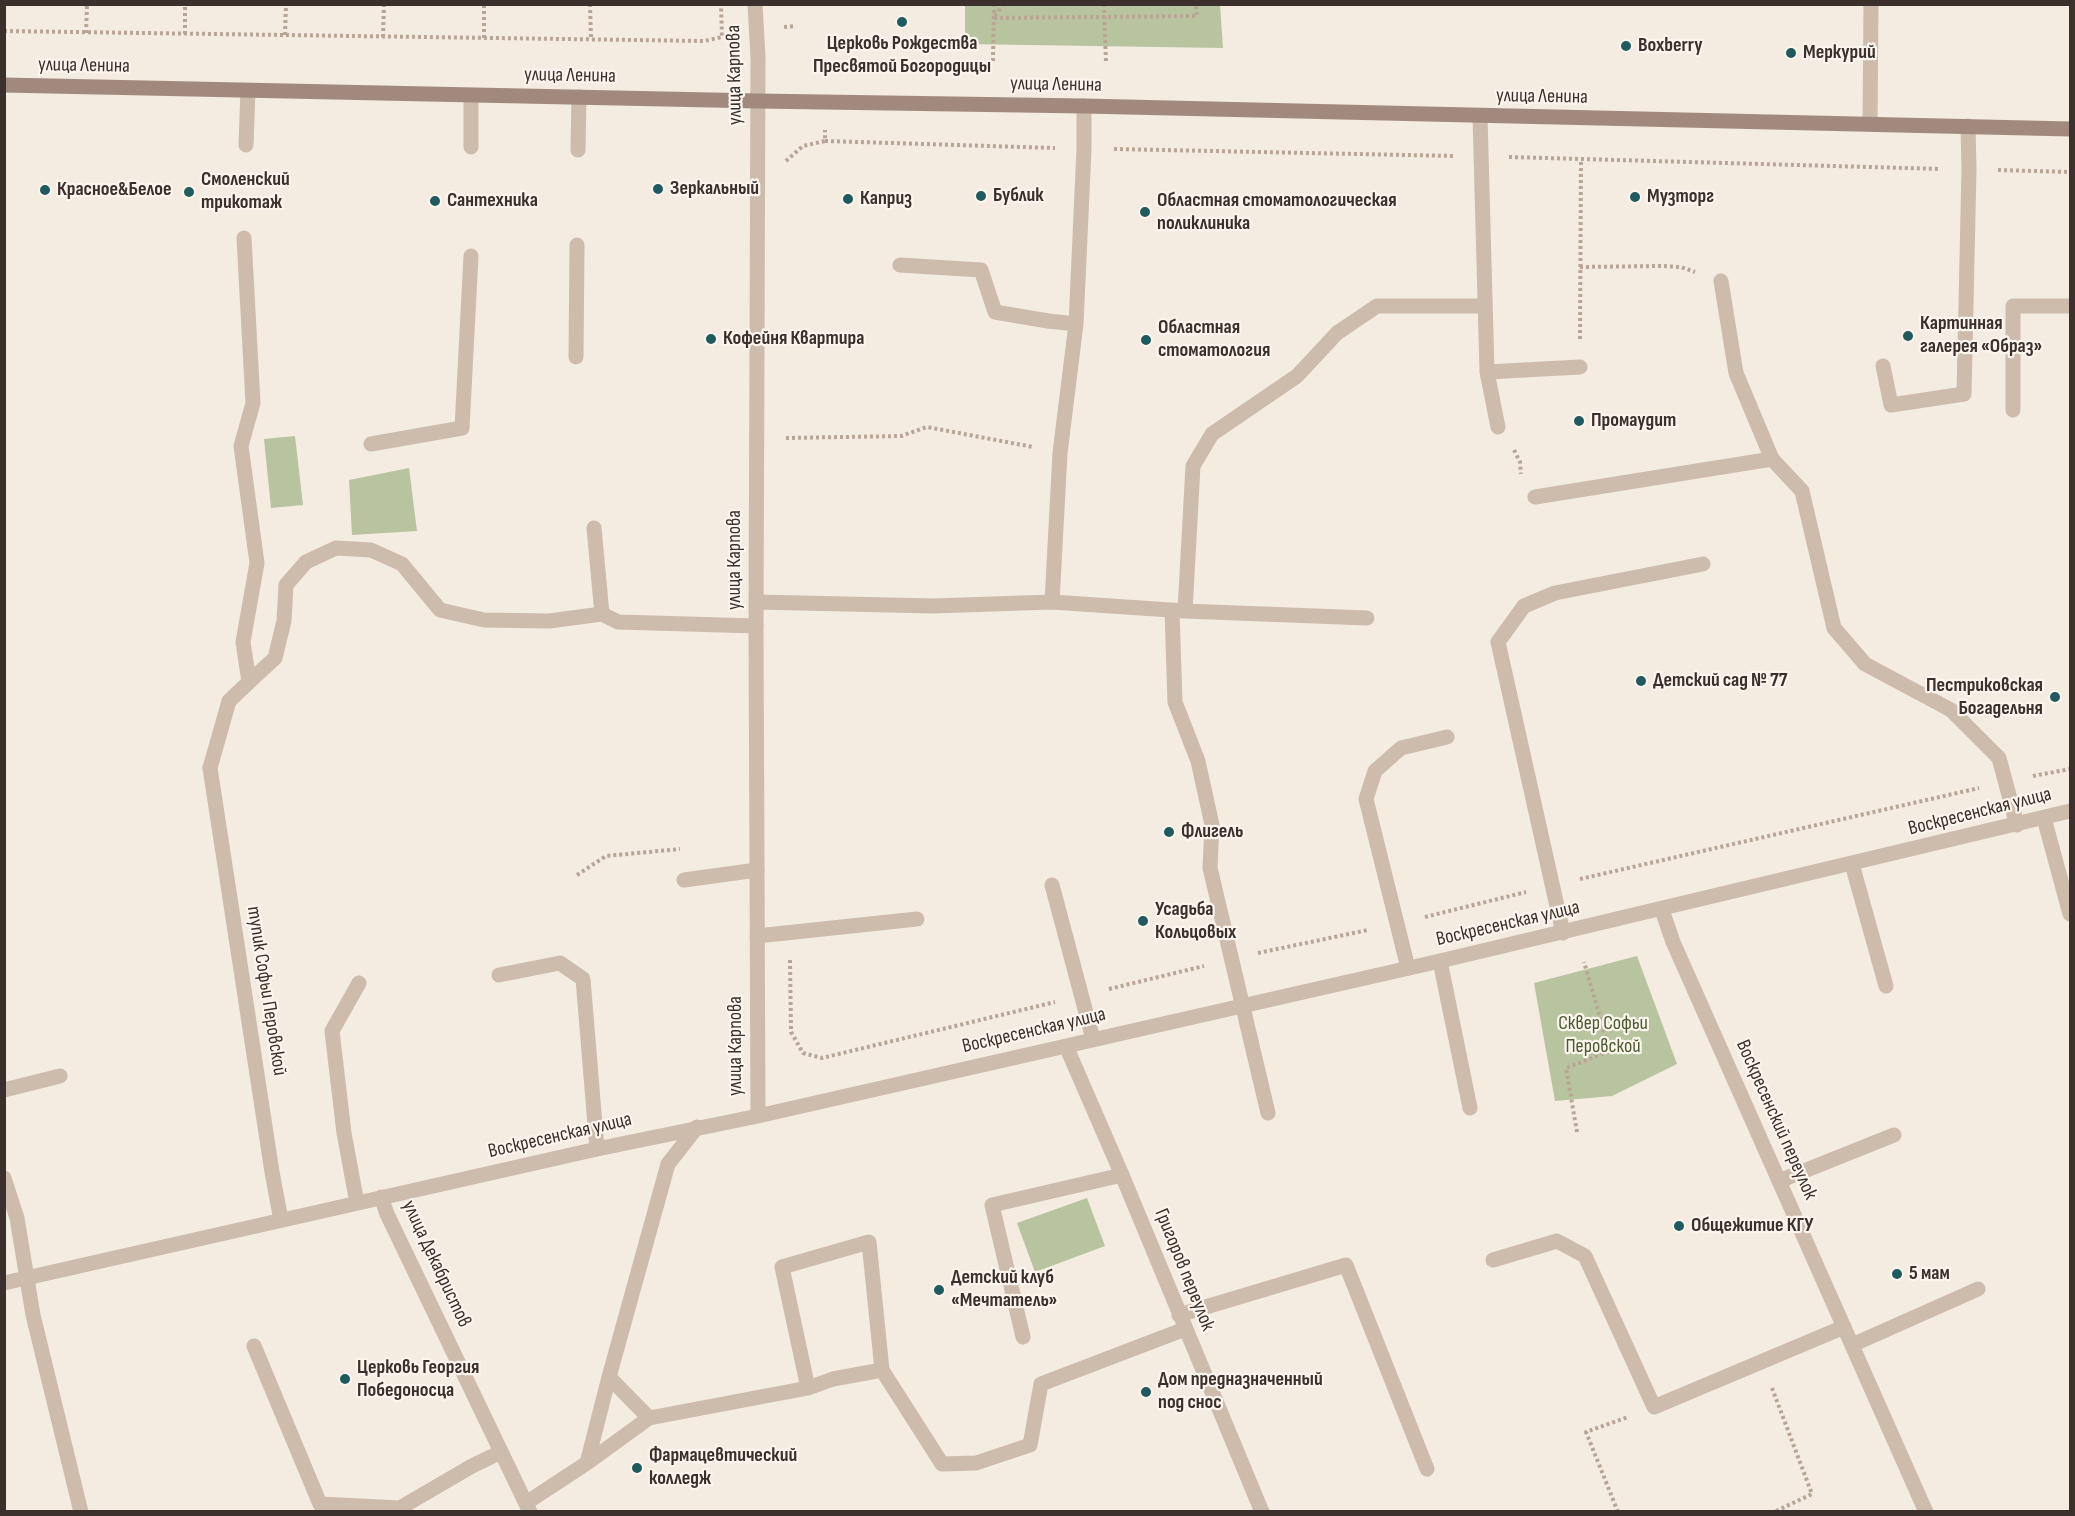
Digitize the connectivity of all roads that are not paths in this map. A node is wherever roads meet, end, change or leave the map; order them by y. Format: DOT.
graph roads {
  1 [pos="755,4"];
  2 [pos="1871,4"];
  3 [pos="4,86"];
  4 [pos="248,91"];
  5 [pos="471,96"];
  6 [pos="579,97"];
  7 [pos="758,101"];
  8 [pos="1084,106"];
  9 [pos="1480,116"];
  10 [pos="1870,124"];
  11 [pos="1968,126"];
  12 [pos="2070,129"];
  13 [pos="246,145"];
  14 [pos="471,147"];
  15 [pos="578,150"];
  16 [pos="244,238"];
  17 [pos="577,245"];
  18 [pos="471,256"];
  19 [pos="900,265"];
  20 [pos="1721,281"];
  21 [pos="1485,306"];
  22 [pos="2070,306"];
  23 [pos="1076,324"];
  24 [pos="576,357"];
  25 [pos="1883,366"];
  26 [pos="1580,367"];
  27 [pos="1487,372"];
  28 [pos="2013,410"];
  29 [pos="1498,427"];
  30 [pos="371,444"];
  31 [pos="1772,459"];
  32 [pos="1535,497"];
  33 [pos="594,528"];
  34 [pos="1703,564"];
  35 [pos="757,602"];
  36 [pos="1052,602"];
  37 [pos="1178,611"];
  38 [pos="602,614"];
  39 [pos="1367,618"];
  40 [pos="756,626"];
  41 [pos="249,682"];
  42 [pos="1447,737"];
  43 [pos="2070,811"];
  44 [pos="2044,818"];
  45 [pos="2017,825"];
  46 [pos="1852,864"];
  47 [pos="757,870"];
  48 [pos="684,880"];
  49 [pos="1052,885"];
  50 [pos="1662,910"];
  51 [pos="2070,914"];
  52 [pos="917,919"];
  53 [pos="1563,933"];
  54 [pos="757,936"];
  55 [pos="1440,961"];
  56 [pos="1408,968"];
  57 [pos="500,975"];
  58 [pos="359,983"];
  59 [pos="1886,986"];
  60 [pos="1242,1005"];
  61 [pos="1094,1040"];
  62 [pos="1066,1046"];
  63 [pos="60,1076"];
  64 [pos="4,1090"];
  65 [pos="1470,1108"];
  66 [pos="1268,1113"];
  67 [pos="758,1116"];
  68 [pos="697,1127"];
  69 [pos="1894,1135"];
  70 [pos="597,1149"];
  71 [pos="1122,1175"];
  72 [pos="4,1178"];
  73 [pos="1779,1181"];
  74 [pos="381,1197"];
  75 [pos="357,1203"];
  76 [pos="281,1220"];
  77 [pos="1493,1260"];
  78 [pos="25,1278"];
  79 [pos="4,1283"];
  80 [pos="1978,1289"];
  81 [pos="1182,1322"];
  82 [pos="1844,1327"];
  83 [pos="1023,1337"];
  84 [pos="1852,1345"];
  85 [pos="254,1346"];
  86 [pos="882,1370"];
  87 [pos="609,1377"];
  88 [pos="808,1388"];
  89 [pos="649,1418"];
  90 [pos="501,1452"];
  91 [pos="587,1462"];
  92 [pos="1427,1469"];
  93 [pos="528,1507"];
  94 [pos="81,1512"];
  95 [pos="1262,1512"];
  96 [pos="1926,1512"];
  1 -- 7 [label="street, улица Карпова"];
  2 -- 10 [label="street"];
  3 -- 4 [label="main road, улица Ленина"];
  4 -- 5 [label="main road, улица Ленина"];
  4 -- 13 [label="street"];
  5 -- 6 [label="main road, улица Ленина"];
  5 -- 14 [label="street"];
  6 -- 7 [label="main road, улица Ленина"];
  6 -- 15 [label="street"];
  7 -- 8 [label="main road, улица Ленина"];
  7 -- 35 [label="street, улица Карпова"];
  8 -- 9 [label="main road, улица Ленина"];
  8 -- 23 [label="street"];
  9 -- 10 [label="main road, улица Ленина"];
  9 -- 21 [label="street"];
  10 -- 11 [label="main road, улица Ленина"];
  11 -- 12 [label="main road, улица Ленина"];
  11 -- 25 [label="street"];
  16 -- 41 [label="street"];
  17 -- 24 [label="street"];
  18 -- 30 [label="street"];
  19 -- 23 [label="street"];
  20 -- 31 [label="street"];
  21 -- 27 [label="street"];
  21 -- 37 [label="street"];
  22 -- 28 [label="street"];
  23 -- 36 [label="street"];
  26 -- 27 [label="street"];
  27 -- 29 [label="street"];
  31 -- 32 [label="street"];
  31 -- 45 [label="street"];
  33 -- 38 [label="street"];
  34 -- 53 [label="street"];
  35 -- 36 [label="street"];
  35 -- 40 [label="street, улица Карпова"];
  36 -- 37 [label="street"];
  37 -- 39 [label="street"];
  37 -- 60 [label="street"];
  38 -- 40 [label="street"];
  38 -- 41 [label="street"];
  40 -- 47 [label="street, улица Карпова"];
  41 -- 76 [label="street, тупик Софьи Перовской"];
  42 -- 56 [label="street"];
  43 -- 44 [label="street, Воскресенская улица"];
  44 -- 45 [label="street, Воскресенская улица"];
  44 -- 51 [label="street"];
  45 -- 46 [label="street, Воскресенская улица"];
  46 -- 50 [label="street, Воскресенская улица"];
  46 -- 59 [label="street"];
  47 -- 48 [label="street"];
  47 -- 54 [label="street, улица Карпова"];
  49 -- 61 [label="street"];
  50 -- 53 [label="street, Воскресенская улица"];
  50 -- 73 [label="street, Воскресенский переулок"];
  52 -- 54 [label="street"];
  53 -- 55 [label="street, Воскресенская улица"];
  54 -- 67 [label="street, улица Карпова"];
  55 -- 56 [label="street, Воскресенская улица"];
  55 -- 65 [label="street"];
  56 -- 60 [label="street, Воскресенская улица"];
  57 -- 70 [label="street"];
  58 -- 75 [label="street"];
  60 -- 61 [label="street, Воскресенская улица"];
  60 -- 66 [label="street"];
  61 -- 62 [label="street, Воскресенская улица"];
  62 -- 67 [label="street, Воскресенская улица"];
  62 -- 71 [label="street, Григоров переулок"];
  63 -- 64 [label="street"];
  67 -- 68 [label="street, Воскресенская улица"];
  68 -- 70 [label="street, Воскресенская улица"];
  68 -- 87 [label="street"];
  69 -- 73 [label="street"];
  70 -- 74 [label="street, Воскресенская улица"];
  71 -- 81 [label="street, Григоров переулок"];
  71 -- 83 [label="street"];
  72 -- 78 [label="street"];
  73 -- 82 [label="street, Воскресенский переулок"];
  74 -- 75 [label="street, Воскресенская улица"];
  74 -- 90 [label="street, улица Декабристов"];
  75 -- 76 [label="street, Воскресенская улица"];
  76 -- 78 [label="street, Воскресенская улица"];
  77 -- 82 [label="street"];
  78 -- 79 [label="street, Воскресенская улица"];
  78 -- 94 [label="street"];
  80 -- 84 [label="street"];
  81 -- 86 [label="street"];
  81 -- 92 [label="street"];
  81 -- 95 [label="street, Григоров переулок"];
  82 -- 84 [label="street, Воскресенский переулок"];
  84 -- 96 [label="street, Воскресенский переулок"];
  85 -- 90 [label="street"];
  86 -- 88 [label="street"];
  86 -- 88 [label="street"];
  87 -- 89 [label="street"];
  87 -- 91 [label="street"];
  88 -- 89 [label="street"];
  89 -- 91 [label="street"];
  90 -- 93 [label="street, улица Декабристов"];
  91 -- 93 [label="street"];
}
